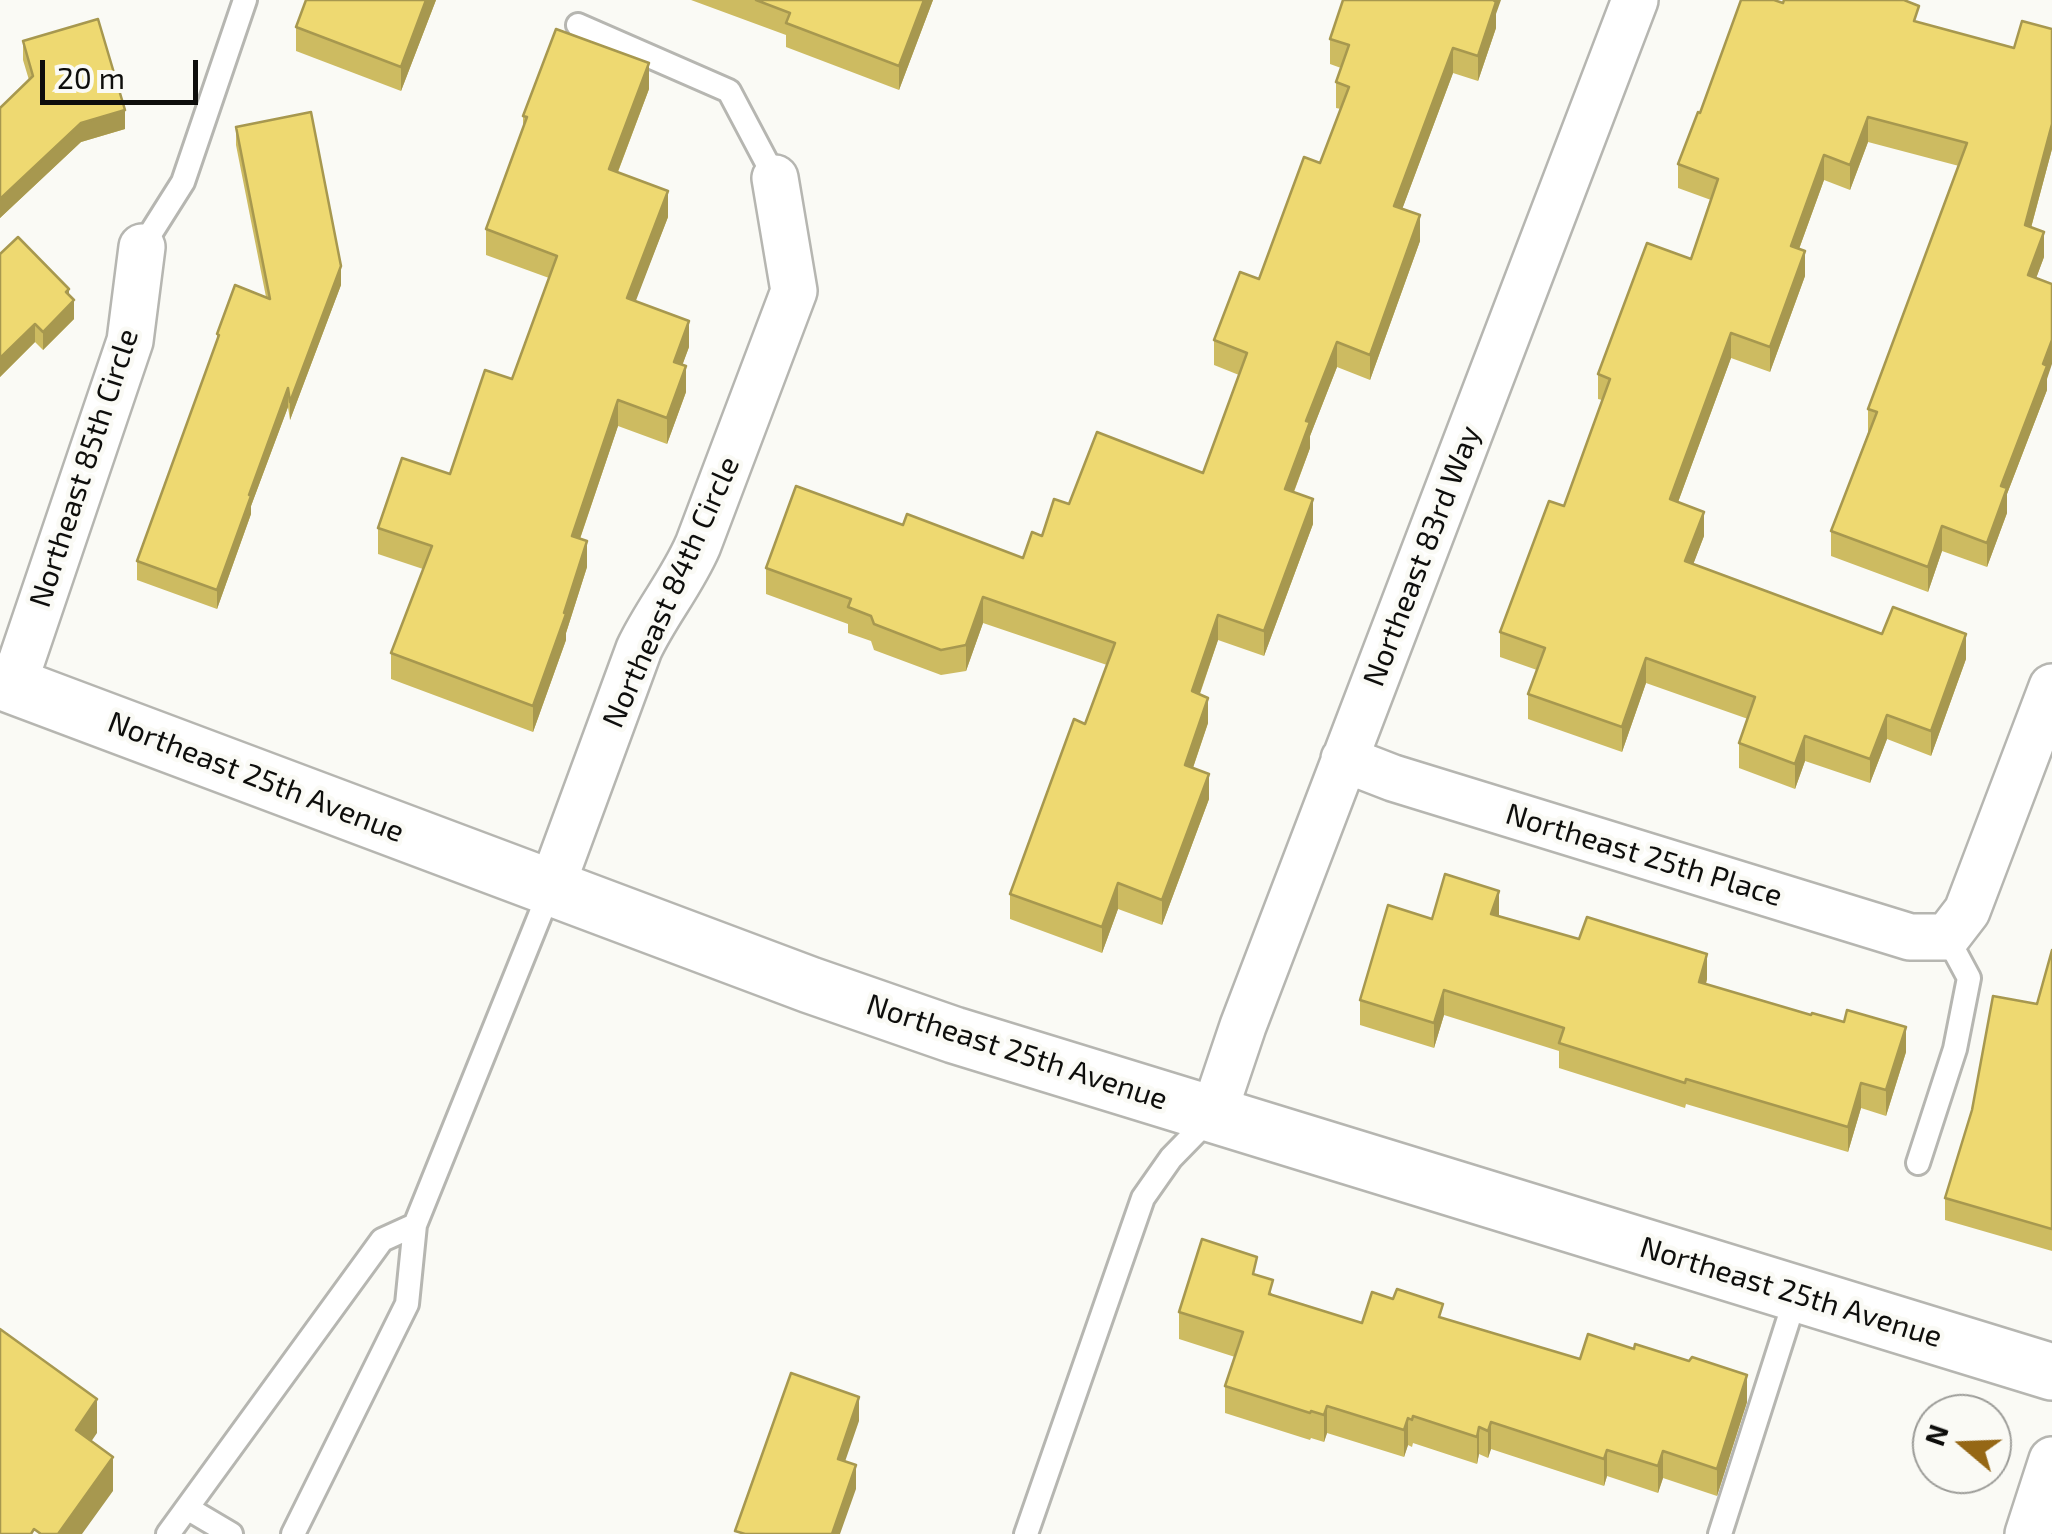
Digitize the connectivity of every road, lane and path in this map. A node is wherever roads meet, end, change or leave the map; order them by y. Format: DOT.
graph roads {
  1 [pos="246,0"];
  2 [pos="1635,0"];
  3 [pos="578,26"];
  4 [pos="775,178"];
  5 [pos="142,247"];
  6 [pos="7,683"];
  7 [pos="2052,687"];
  8 [pos="1344,759"];
  9 [pos="551,888"];
  10 [pos="1947,937"];
  11 [pos="1214,1114"];
  12 [pos="1918,1163"];
  13 [pos="414,1225"];
  14 [pos="1797,1294"];
  15 [pos="2052,1372"];
  16 [pos="2052,1460"];
  17 [pos="187,1508"];
  18 [pos="168,1534"];
  19 [pos="231,1534"];
  20 [pos="293,1534"];
  21 [pos="1026,1534"];
  22 [pos="1720,1534"];
  23 [pos="2028,1534"];
  1 -- 5 [label="lane"];
  2 -- 8 [label="street, Northeast 83rd Way"];
  3 -- 4 [label="lane"];
  4 -- 9 [label="street, Northeast 84th Circle"];
  5 -- 6 [label="street, Northeast 85th Circle"];
  6 -- 9 [label="street, Northeast 25th Avenue"];
  7 -- 10 [label="street"];
  8 -- 10 [label="street, Northeast 25th Place"];
  8 -- 11 [label="street, Northeast 83rd Way"];
  9 -- 11 [label="street, Northeast 25th Avenue"];
  9 -- 13 [label="lane"];
  10 -- 12 [label="lane"];
  11 -- 14 [label="street, Northeast 25th Avenue"];
  11 -- 21 [label="lane"];
  13 -- 17 [label="lane"];
  13 -- 20 [label="lane"];
  14 -- 15 [label="street, Northeast 25th Avenue"];
  14 -- 22 [label="lane"];
  16 -- 23 [label="street"];
  17 -- 18 [label="lane"];
  17 -- 19 [label="lane"];
}
